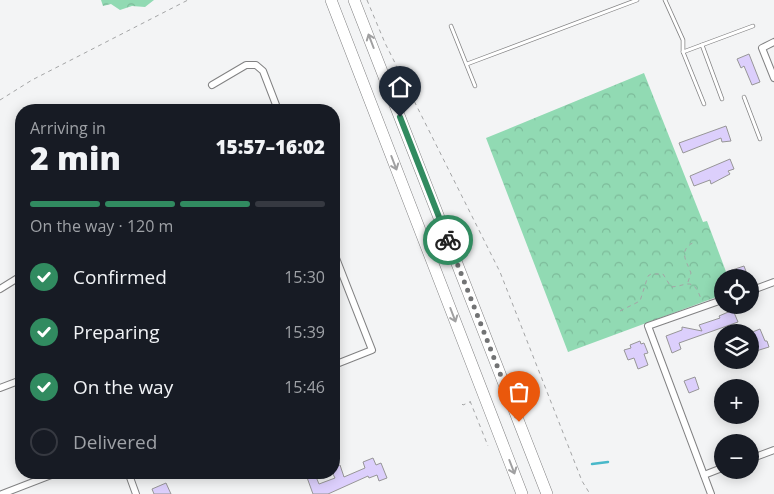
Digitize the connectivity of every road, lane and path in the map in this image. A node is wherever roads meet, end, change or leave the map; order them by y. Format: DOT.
graph roads {
  1 [pos="188,0"];
  2 [pos="331,0"];
  3 [pos="367,0"];
  4 [pos="637,0"];
  5 [pos="664,0"];
  6 [pos="360,4"];
  7 [pos="452,26"];
  8 [pos="753,26"];
  9 [pos="774,42"];
  10 [pos="702,45"];
  11 [pos="683,52"];
  12 [pos="467,64"];
  13 [pos="774,78"];
  14 [pos="212,85"];
  15 [pos="475,86"];
  16 [pos="744,97"];
  17 [pos="722,99"];
  18 [pos="0,100"];
  19 [pos="276,104"];
  20 [pos="704,104"];
  21 [pos="760,139"];
  22 [pos="696,241"];
  23 [pos="340,267"];
  24 [pos="15,280"];
  25 [pos="774,282"];
  26 [pos="687,283"];
  27 [pos="759,287"];
  28 [pos="0,289"];
  29 [pos="714,303"];
  30 [pos="704,306"];
  31 [pos="620,311"];
  32 [pos="340,363"];
  33 [pos="15,382"];
  34 [pos="0,388"];
  35 [pos="462,404"];
  36 [pos="488,446"];
  37 [pos="774,450"];
  38 [pos="759,456"];
  39 [pos="714,471"];
  40 [pos="704,475"];
  41 [pos="40,479"];
  42 [pos="131,479"];
  43 [pos="1,493"];
  44 [pos="136,494"];
  45 [pos="522,494"];
  46 [pos="547,494"];
  47 [pos="590,494"];
  48 [pos="711,494"];
  1 -- 18 [label="path"];
  2 -- 45 [label="highway, one-way"];
  3 -- 6 [label="path"];
  4 -- 12 [label="lane"];
  5 -- 11 [label="lane"];
  46 -- 6 [label="highway, one-way"];
  6 -- 47 [label="path"];
  7 -- 12 [label="lane"];
  8 -- 10 [label="lane"];
  9 -- 13 [label="street"];
  10 -- 11 [label="lane"];
  10 -- 17 [label="lane"];
  11 -- 20 [label="lane"];
  12 -- 15 [label="lane"];
  14 -- 19 [label="street"];
  16 -- 21 [label="lane"];
  22 -- 26 [label="path"];
  23 -- 32 [label="street"];
  24 -- 28 [label="street"];
  25 -- 27 [label="street"];
  26 -- 30 [label="path"];
  26 -- 31 [label="path"];
  29 -- 30 [label="street"];
  30 -- 40 [label="street"];
  33 -- 34 [label="street"];
  35 -- 36 [label="path"];
  37 -- 38 [label="street"];
  39 -- 40 [label="street"];
  40 -- 48 [label="street"];
  41 -- 43 [label="street"];
  42 -- 44 [label="street"];
}
